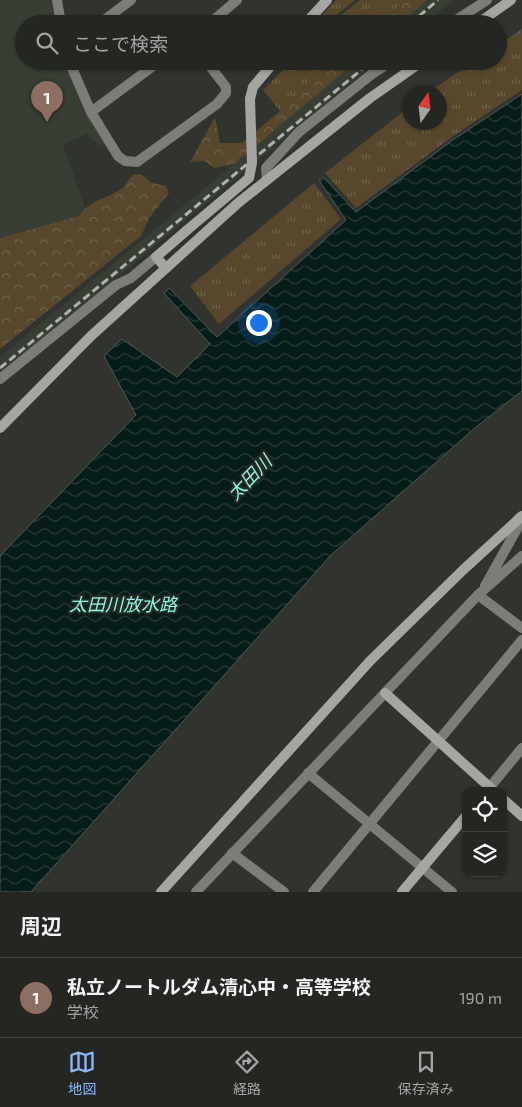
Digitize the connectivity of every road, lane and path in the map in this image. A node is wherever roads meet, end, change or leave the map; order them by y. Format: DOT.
graph roads {
  1 [pos="57,0"];
  2 [pos="131,0"];
  3 [pos="237,0"];
  4 [pos="327,0"];
  5 [pos="487,0"];
  6 [pos="511,0"];
  7 [pos="60,15"];
  8 [pos="111,15"];
  9 [pos="220,15"];
  10 [pos="313,15"];
  11 [pos="464,15"];
  12 [pos="490,15"];
  13 [pos="73,70"];
  14 [pos="148,70"];
  15 [pos="213,70"];
  16 [pos="267,70"];
  17 [pos="378,70"];
  18 [pos="410,70"];
  19 [pos="91,112"];
  20 [pos="267,180"];
  21 [pos="156,257"];
  22 [pos="166,268"];
  23 [pos="0,379"];
  24 [pos="0,428"];
  25 [pos="521,517"];
  26 [pos="522,556"];
  27 [pos="482,592"];
  28 [pos="522,628"];
  29 [pos="522,640"];
  30 [pos="384,693"];
  31 [pos="439,742"];
  32 [pos="522,748"];
  33 [pos="308,773"];
  34 [pos="487,787"];
  35 [pos="492,787"];
  36 [pos="507,803"];
  37 [pos="522,816"];
  38 [pos="462,821"];
  39 [pos="369,824"];
  40 [pos="232,853"];
  41 [pos="423,868"];
  42 [pos="161,892"];
  43 [pos="196,892"];
  44 [pos="284,892"];
  45 [pos="313,892"];
  46 [pos="402,892"];
  47 [pos="452,892"];
  1 -- 7 [label="street"];
  2 -- 8 [label="street"];
  3 -- 9 [label="street"];
  4 -- 10 [label="street"];
  5 -- 11 [label="street"];
  6 -- 12 [label="street"];
  13 -- 19 [label="street"];
  14 -- 19 [label="street"];
  15 -- 19 [label="street"];
  16 -- 21 [label="street, bridge"];
  17 -- 20 [label="street"];
  18 -- 20 [label="street"];
  20 -- 22 [label="street"];
  21 -- 22 [label="street"];
  21 -- 23 [label="street"];
  22 -- 24 [label="street"];
  25 -- 27 [label="street"];
  25 -- 42 [label="street"];
  26 -- 27 [label="street"];
  27 -- 28 [label="street"];
  27 -- 30 [label="street"];
  29 -- 31 [label="street"];
  30 -- 31 [label="street"];
  30 -- 33 [label="street"];
  31 -- 34 [label="street"];
  31 -- 39 [label="street"];
  32 -- 35 [label="street"];
  33 -- 39 [label="street"];
  33 -- 40 [label="street"];
  36 -- 37 [label="street"];
  38 -- 41 [label="street"];
  39 -- 41 [label="street"];
  39 -- 45 [label="street"];
  40 -- 43 [label="street"];
  40 -- 44 [label="street"];
  41 -- 46 [label="street"];
  41 -- 47 [label="street"];
}
